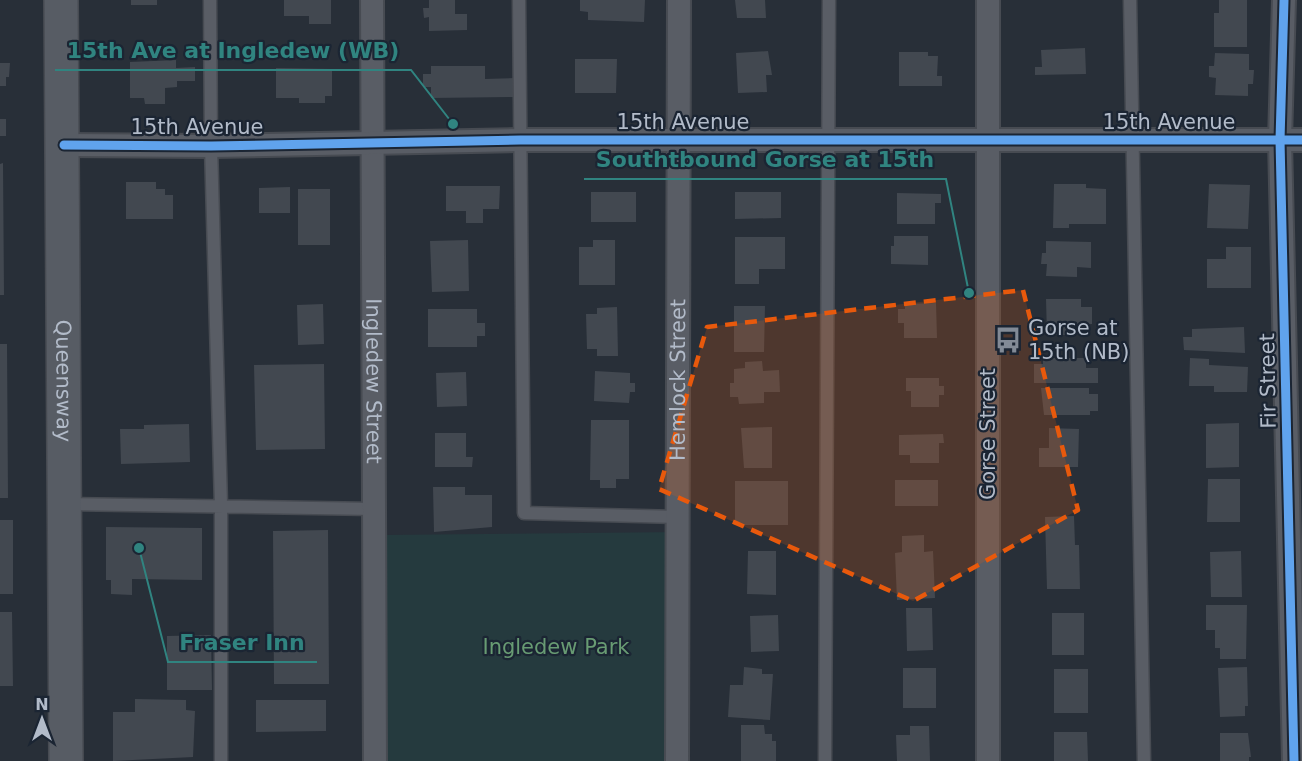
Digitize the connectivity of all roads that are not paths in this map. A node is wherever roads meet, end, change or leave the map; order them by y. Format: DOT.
graph roads {
  1 [pos="61,0"];
  2 [pos="210,0"];
  3 [pos="372,0"];
  4 [pos="519,0"];
  5 [pos="679,0"];
  6 [pos="829,0"];
  7 [pos="988,0"];
  8 [pos="1130,0"];
  9 [pos="1284,0"];
  10 [pos="520,140"];
  11 [pos="678,140"];
  12 [pos="988,140"];
  13 [pos="1131,140"];
  14 [pos="1291,140"];
  15 [pos="828,141"];
  16 [pos="372,142"];
  17 [pos="64,145"];
  18 [pos="211,146"];
  19 [pos="64,504"];
  20 [pos="221,505"];
  21 [pos="374,509"];
  22 [pos="678,517"];
  23 [pos="66,761"];
  24 [pos="221,761"];
  25 [pos="375,761"];
  26 [pos="676,761"];
  27 [pos="825,761"];
  28 [pos="988,761"];
  29 [pos="1144,761"];
  30 [pos="1294,761"];
  1 -- 17 [label="main road, Queensway"];
  2 -- 18 [label="lane"];
  3 -- 16 [label="street, Ingledew Street"];
  4 -- 10 [label="lane"];
  5 -- 11 [label="street, Hemlock Street"];
  6 -- 15 [label="lane"];
  7 -- 12 [label="street, Gorse Street"];
  8 -- 13 [label="lane"];
  9 -- 14 [label="street, Fir Street"];
  10 -- 11 [label="street, 15th Avenue"];
  10 -- 16 [label="street, 15th Avenue"];
  10 -- 22 [label="lane"];
  11 -- 15 [label="street, 15th Avenue"];
  11 -- 22 [label="street, Hemlock Street"];
  12 -- 13 [label="street, 15th Avenue"];
  12 -- 15 [label="street, 15th Avenue"];
  12 -- 28 [label="street, Gorse Street"];
  13 -- 14 [label="street, 15th Avenue"];
  13 -- 29 [label="lane"];
  14 -- 30 [label="street, Fir Street"];
  15 -- 27 [label="lane"];
  16 -- 18 [label="street, 15th Avenue"];
  16 -- 21 [label="street, Ingledew Street"];
  17 -- 18 [label="street, 15th Avenue"];
  17 -- 19 [label="main road, Queensway"];
  18 -- 20 [label="lane"];
  19 -- 20 [label="lane"];
  19 -- 23 [label="main road, Queensway"];
  20 -- 21 [label="lane"];
  20 -- 24 [label="lane"];
  21 -- 25 [label="street, Ingledew Street"];
  22 -- 26 [label="street, Hemlock Street"];
}
